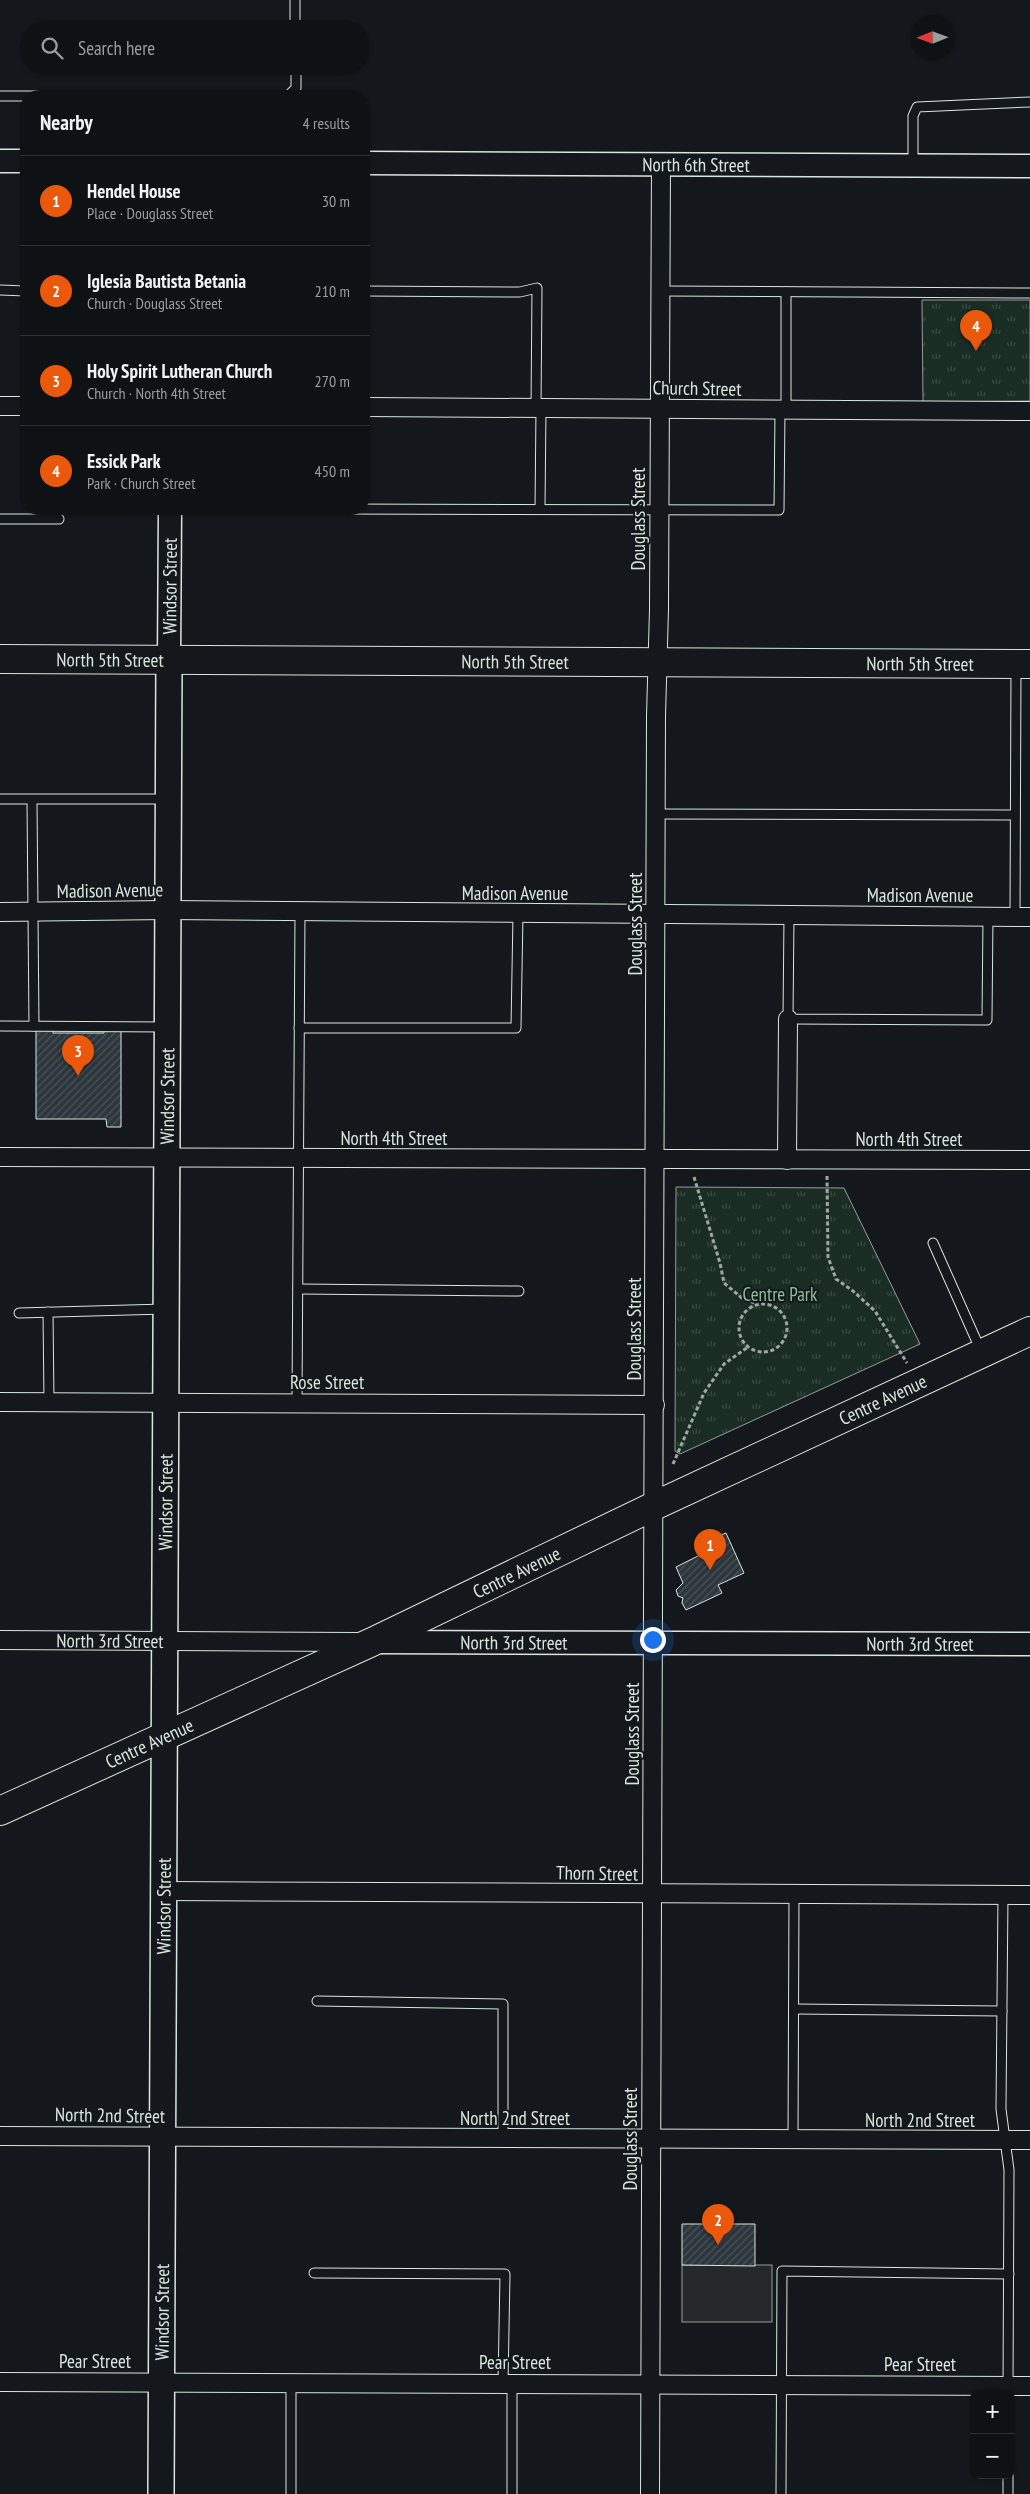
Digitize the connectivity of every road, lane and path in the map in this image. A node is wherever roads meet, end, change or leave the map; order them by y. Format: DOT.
graph roads {
  1 [pos="295,0"];
  2 [pos="295,20"];
  3 [pos="296,75"];
  4 [pos="294,90"];
  5 [pos="0,96"];
  6 [pos="20,96"];
  7 [pos="1030,102"];
  8 [pos="0,161"];
  9 [pos="20,161"];
  10 [pos="370,163"];
  11 [pos="661,164"];
  12 [pos="913,165"];
  13 [pos="1030,166"];
  14 [pos="0,290"];
  15 [pos="20,290"];
  16 [pos="370,291"];
  17 [pos="660,291"];
  18 [pos="786,292"];
  19 [pos="1030,294"];
  20 [pos="0,406"];
  21 [pos="20,406"];
  22 [pos="370,407"];
  23 [pos="539,408"];
  24 [pos="660,408"];
  25 [pos="783,410"];
  26 [pos="1030,411"];
  27 [pos="370,509"];
  28 [pos="540,510"];
  29 [pos="659,510"];
  30 [pos="170,515"];
  31 [pos="0,519"];
  32 [pos="59,519"];
  33 [pos="0,659"];
  34 [pos="169,660"];
  35 [pos="658,662"];
  36 [pos="1023,664"];
  37 [pos="0,799"];
  38 [pos="168,799"];
  39 [pos="32,800"];
  40 [pos="656,814"];
  41 [pos="1015,815"];
  42 [pos="167,910"];
  43 [pos="0,912"];
  44 [pos="34,912"];
  45 [pos="300,913"];
  46 [pos="518,914"];
  47 [pos="657,915"];
  48 [pos="789,916"];
  49 [pos="988,916"];
  50 [pos="1022,916"];
  51 [pos="788,1019"];
  52 [pos="0,1026"];
  53 [pos="34,1026"];
  54 [pos="167,1027"];
  55 [pos="299,1028"];
  56 [pos="0,1157"];
  57 [pos="166,1158"];
  58 [pos="299,1159"];
  59 [pos="656,1160"];
  60 [pos="689,1160"];
  61 [pos="787,1160"];
  62 [pos="827,1160"];
  63 [pos="1030,1160"];
  64 [pos="933,1243"];
  65 [pos="298,1289"];
  66 [pos="519,1291"];
  67 [pos="757,1304"];
  68 [pos="166,1309"];
  69 [pos="48,1312"];
  70 [pos="19,1313"];
  71 [pos="1030,1331"];
  72 [pos="748,1347"];
  73 [pos="982,1353"];
  74 [pos="919,1383"];
  75 [pos="0,1402"];
  76 [pos="49,1402"];
  77 [pos="165,1403"];
  78 [pos="297,1403"];
  79 [pos="655,1405"];
  80 [pos="670,1471"];
  81 [pos="654,1506"];
  82 [pos="0,1640"];
  83 [pos="164,1641"];
  84 [pos="372,1642"];
  85 [pos="653,1644"];
  86 [pos="1030,1644"];
  87 [pos="164,1736"];
  88 [pos="0,1811"];
  89 [pos="163,1891"];
  90 [pos="652,1895"];
  91 [pos="794,1895"];
  92 [pos="1003,1895"];
  93 [pos="1030,1895"];
  94 [pos="317,2001"];
  95 [pos="794,2009"];
  96 [pos="1002,2010"];
  97 [pos="0,2136"];
  98 [pos="162,2137"];
  99 [pos="503,2139"];
  100 [pos="651,2140"];
  101 [pos="793,2140"];
  102 [pos="1030,2140"];
  103 [pos="1005,2141"];
  104 [pos="314,2273"];
  105 [pos="1009,2274"];
  106 [pos="0,2382"];
  107 [pos="161,2382"];
  108 [pos="291,2382"];
  109 [pos="508,2383"];
  110 [pos="650,2384"];
  111 [pos="782,2384"];
  112 [pos="1030,2386"];
  113 [pos="1008,2389"];
  114 [pos="1008,2479"];
  115 [pos="161,2494"];
  116 [pos="291,2494"];
  117 [pos="512,2494"];
  118 [pos="650,2494"];
  119 [pos="781,2494"];
  120 [pos="1008,2494"];
  1 -- 2 [label="lane"];
  3 -- 4 [label="lane"];
  5 -- 6 [label="lane"];
  7 -- 12 [label="lane"];
  8 -- 9 [label="street"];
  10 -- 11 [label="street, North 6th Street"];
  11 -- 12 [label="street, North 6th Street"];
  11 -- 17 [label="street, Douglass Street"];
  12 -- 13 [label="street, North 6th Street"];
  14 -- 15 [label="lane"];
  16 -- 23 [label="lane"];
  17 -- 18 [label="lane"];
  17 -- 24 [label="street, Douglass Street"];
  18 -- 19 [label="lane"];
  18 -- 25 [label="lane"];
  20 -- 21 [label="street"];
  22 -- 23 [label="street, Church Street"];
  23 -- 24 [label="street, Church Street"];
  23 -- 28 [label="lane"];
  24 -- 25 [label="street, Church Street"];
  24 -- 29 [label="street, Douglass Street"];
  25 -- 26 [label="street, Church Street"];
  25 -- 29 [label="lane"];
  27 -- 28 [label="lane"];
  28 -- 29 [label="lane"];
  29 -- 35 [label="street, Douglass Street"];
  30 -- 34 [label="street, Windsor Street"];
  31 -- 32 [label="lane"];
  33 -- 34 [label="main road, North 5th Street"];
  34 -- 35 [label="main road, North 5th Street"];
  34 -- 38 [label="main road, Windsor Street"];
  35 -- 36 [label="main road, North 5th Street"];
  35 -- 40 [label="street, Douglass Street"];
  36 -- 41 [label="lane"];
  37 -- 39 [label="lane"];
  38 -- 39 [label="lane"];
  38 -- 42 [label="main road, Windsor Street"];
  39 -- 44 [label="lane"];
  40 -- 41 [label="lane"];
  40 -- 47 [label="street, Douglass Street"];
  41 -- 50 [label="lane"];
  42 -- 44 [label="street, Madison Avenue"];
  42 -- 45 [label="street, Madison Avenue"];
  42 -- 54 [label="main road, Windsor Street"];
  43 -- 44 [label="street, Madison Avenue"];
  44 -- 53 [label="lane"];
  45 -- 46 [label="street, Madison Avenue"];
  45 -- 55 [label="lane"];
  46 -- 47 [label="street, Madison Avenue"];
  46 -- 55 [label="lane"];
  47 -- 48 [label="street, Madison Avenue"];
  47 -- 59 [label="street, Douglass Street"];
  48 -- 49 [label="street, Madison Avenue"];
  48 -- 51 [label="lane"];
  49 -- 50 [label="street, Madison Avenue"];
  49 -- 51 [label="lane"];
  51 -- 61 [label="street"];
  52 -- 53 [label="lane"];
  53 -- 54 [label="lane"];
  54 -- 57 [label="main road, Windsor Street"];
  55 -- 58 [label="lane"];
  56 -- 57 [label="street, North 4th Street"];
  57 -- 58 [label="street, North 4th Street"];
  57 -- 68 [label="main road, Windsor Street"];
  58 -- 59 [label="street, North 4th Street"];
  58 -- 65 [label="lane"];
  59 -- 60 [label="street, North 4th Street"];
  59 -- 79 [label="street, Douglass Street"];
  60 -- 61 [label="street, North 4th Street"];
  60 -- 67 [label="path"];
  61 -- 62 [label="street, North 4th Street"];
  62 -- 63 [label="street, North 4th Street"];
  62 -- 74 [label="path"];
  64 -- 73 [label="lane"];
  65 -- 66 [label="lane"];
  65 -- 78 [label="lane"];
  67 -- 72 [label="path"];
  67 -- 72 [label="path"];
  68 -- 69 [label="lane"];
  68 -- 77 [label="main road, Windsor Street"];
  69 -- 70 [label="lane"];
  69 -- 76 [label="lane"];
  71 -- 73 [label="main road, Centre Avenue"];
  72 -- 80 [label="path"];
  73 -- 74 [label="main road, Centre Avenue"];
  74 -- 81 [label="main road, Centre Avenue"];
  75 -- 76 [label="street, Rose Street"];
  76 -- 77 [label="street, Rose Street"];
  77 -- 78 [label="street, Rose Street"];
  77 -- 83 [label="main road, Windsor Street"];
  78 -- 79 [label="street, Rose Street"];
  79 -- 81 [label="street, Douglass Street"];
  81 -- 84 [label="main road, Centre Avenue"];
  81 -- 85 [label="street, Douglass Street"];
  82 -- 83 [label="street, North 3rd Street"];
  83 -- 84 [label="street, North 3rd Street"];
  83 -- 87 [label="main road, Windsor Street"];
  84 -- 85 [label="street, North 3rd Street"];
  84 -- 87 [label="main road, Centre Avenue"];
  85 -- 86 [label="street, North 3rd Street"];
  85 -- 90 [label="street, Douglass Street"];
  87 -- 88 [label="main road, Centre Avenue"];
  87 -- 89 [label="main road, Windsor Street"];
  89 -- 90 [label="street, Thorn Street"];
  89 -- 98 [label="main road, Windsor Street"];
  90 -- 91 [label="street, Thorn Street"];
  90 -- 100 [label="street, Douglass Street"];
  91 -- 92 [label="street, Thorn Street"];
  91 -- 95 [label="lane"];
  92 -- 93 [label="street, Thorn Street"];
  92 -- 96 [label="lane"];
  94 -- 99 [label="lane"];
  95 -- 96 [label="lane"];
  95 -- 101 [label="lane"];
  96 -- 103 [label="lane"];
  97 -- 98 [label="street, North 2nd Street"];
  98 -- 99 [label="street, North 2nd Street"];
  98 -- 107 [label="main road, Windsor Street"];
  99 -- 100 [label="street, North 2nd Street"];
  100 -- 101 [label="street, North 2nd Street"];
  100 -- 110 [label="street, Douglass Street"];
  101 -- 103 [label="street, North 2nd Street"];
  102 -- 103 [label="street, North 2nd Street"];
  103 -- 105 [label="lane"];
  104 -- 109 [label="lane"];
  105 -- 111 [label="lane"];
  105 -- 113 [label="lane"];
  106 -- 107 [label="street, Pear Street"];
  107 -- 108 [label="street, Pear Street"];
  107 -- 115 [label="main road, Windsor Street"];
  108 -- 109 [label="street, Pear Street"];
  108 -- 116 [label="lane"];
  109 -- 110 [label="street, Pear Street"];
  109 -- 117 [label="lane"];
  110 -- 111 [label="street, Pear Street"];
  110 -- 118 [label="street, Douglass Street"];
  111 -- 113 [label="street, Pear Street"];
  111 -- 119 [label="lane"];
  112 -- 113 [label="street, Pear Street"];
  114 -- 120 [label="lane"];
}
